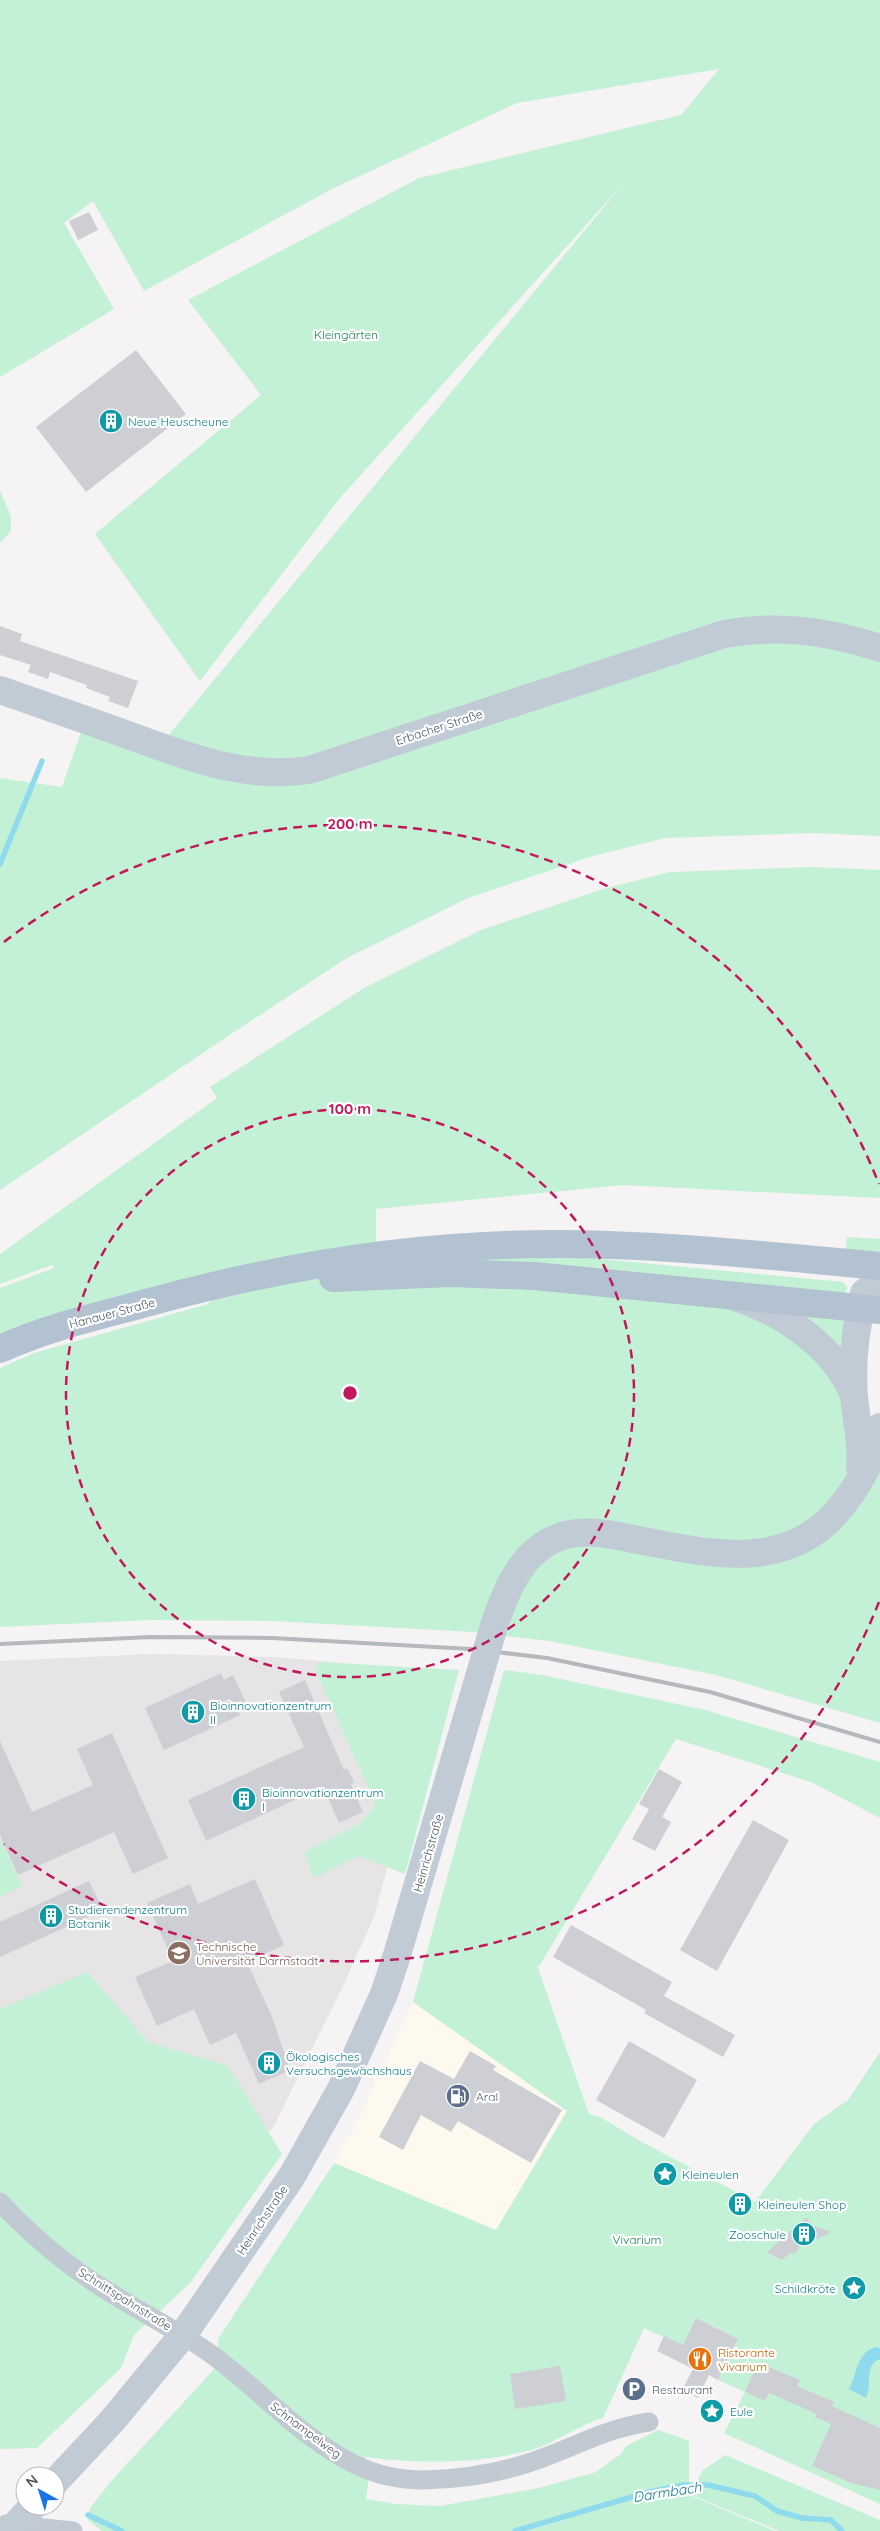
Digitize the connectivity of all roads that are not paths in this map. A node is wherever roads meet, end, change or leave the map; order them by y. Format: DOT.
graph roads {
  1 [pos="880,648"];
  2 [pos="0,690"];
  3 [pos="880,1266"];
  4 [pos="880,1281"];
  5 [pos="226,1284"];
  6 [pos="719,1294"];
  7 [pos="870,1309"];
  8 [pos="0,1349"];
  9 [pos="854,1395"];
  10 [pos="880,1427"];
  11 [pos="854,1489"];
  12 [pos="0,2202"];
  13 [pos="183,2335"];
  14 [pos="649,2422"];
  15 [pos="65,2471"];
  16 [pos="23,2516"];
  17 [pos="11,2528"];
  18 [pos="73,2531"];
  1 -- 2 [label="main road, Erbacher Straße"];
  3 -- 5 [label="main road"];
  4 -- 7 [label="main road"];
  5 -- 6 [label="main road"];
  5 -- 8 [label="main road, Hanauer Straße"];
  6 -- 7 [label="main road"];
  6 -- 9 [label="main road"];
  7 -- 9 [label="main road"];
  9 -- 11 [label="main road"];
  10 -- 11 [label="main road, Heinrichstraße"];
  11 -- 13 [label="main road, Heinrichstraße, bridge"];
  12 -- 13 [label="street, Schnittspahnstraße"];
  13 -- 14 [label="street, Schnampelweg"];
  13 -- 15 [label="main road, Heinrichstraße"];
  16 -- 17 [label="main road"];
  17 -- 18 [label="street"];
}
